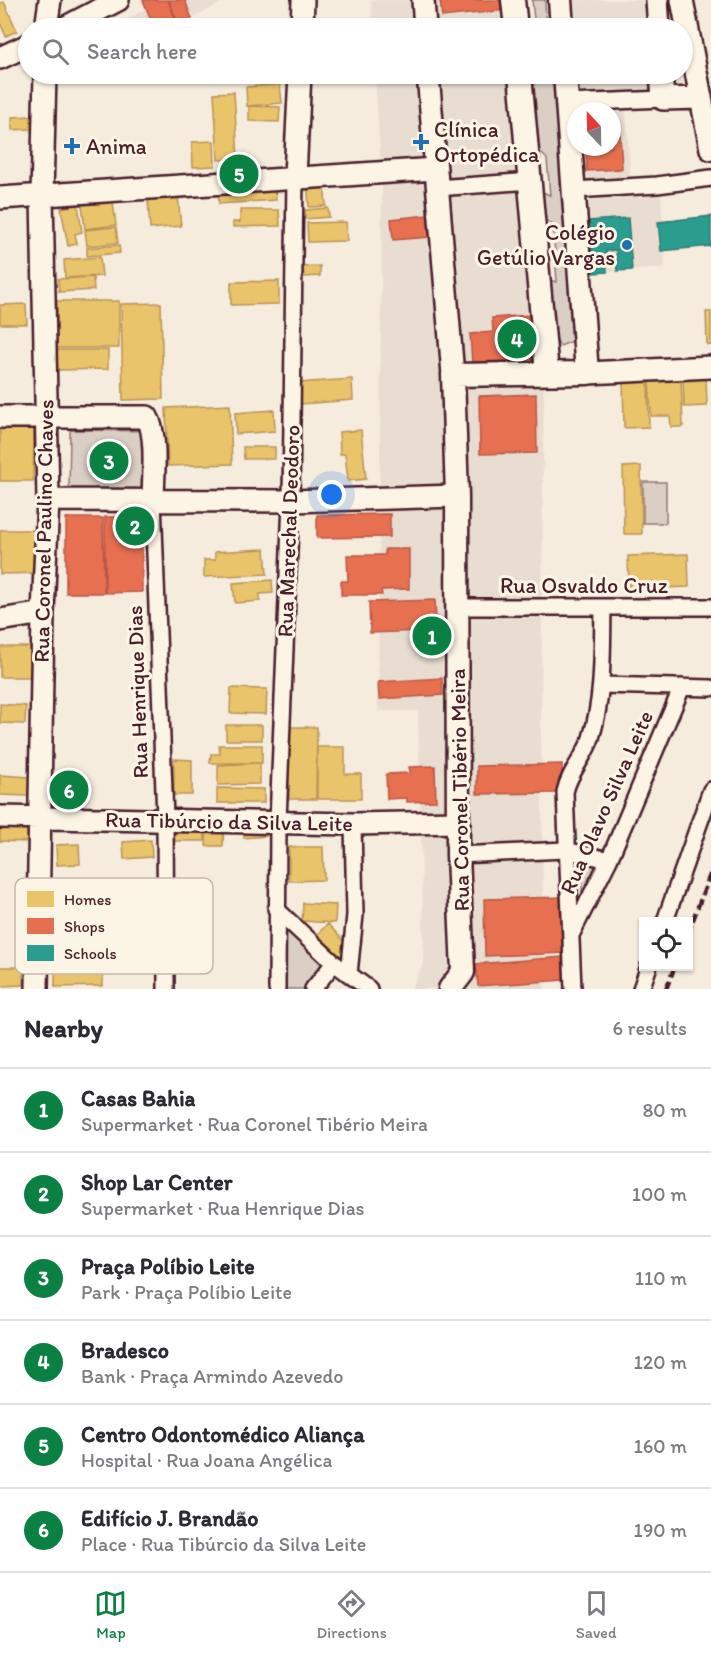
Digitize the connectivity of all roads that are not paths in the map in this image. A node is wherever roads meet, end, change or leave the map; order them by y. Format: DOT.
graph roads {
  1 [pos="50,0"];
  2 [pos="118,0"];
  3 [pos="303,0"];
  4 [pos="423,0"];
  5 [pos="513,0"];
  6 [pos="560,0"];
  7 [pos="657,0"];
  8 [pos="682,0"];
  9 [pos="47,18"];
  10 [pos="83,18"];
  11 [pos="302,18"];
  12 [pos="424,18"];
  13 [pos="515,18"];
  14 [pos="561,18"];
  15 [pos="658,18"];
  16 [pos="685,18"];
  17 [pos="18,50"];
  18 [pos="0,58"];
  19 [pos="693,60"];
  20 [pos="45,84"];
  21 [pos="300,84"];
  22 [pos="429,84"];
  23 [pos="521,84"];
  24 [pos="567,84"];
  25 [pos="662,84"];
  26 [pos="700,98"];
  27 [pos="663,99"];
  28 [pos="568,102"];
  29 [pos="592,102"];
  30 [pos="711,149"];
  31 [pos="572,156"];
  32 [pos="295,177"];
  33 [pos="436,178"];
  34 [pos="711,178"];
  35 [pos="531,181"];
  36 [pos="574,190"];
  37 [pos="42,195"];
  38 [pos="0,198"];
  39 [pos="711,367"];
  40 [pos="547,373"];
  41 [pos="587,373"];
  42 [pos="453,375"];
  43 [pos="0,417"];
  44 [pos="46,417"];
  45 [pos="457,496"];
  46 [pos="48,500"];
  47 [pos="153,501"];
  48 [pos="291,501"];
  49 [pos="457,607"];
  50 [pos="711,607"];
  51 [pos="603,608"];
  52 [pos="43,613"];
  53 [pos="0,620"];
  54 [pos="601,685"];
  55 [pos="682,687"];
  56 [pos="711,688"];
  57 [pos="711,790"];
  58 [pos="0,817"];
  59 [pos="39,817"];
  60 [pos="165,818"];
  61 [pos="278,821"];
  62 [pos="459,822"];
  63 [pos="353,824"];
  64 [pos="565,850"];
  65 [pos="458,855"];
  66 [pos="609,860"];
  67 [pos="38,878"];
  68 [pos="165,878"];
  69 [pos="276,909"];
  70 [pos="666,917"];
  71 [pos="571,935"];
  72 [pos="334,963"];
  73 [pos="647,971"];
  74 [pos="37,974"];
  75 [pos="166,974"];
  76 [pos="349,974"];
  77 [pos="459,983"];
  78 [pos="37,989"];
  79 [pos="166,989"];
  80 [pos="277,989"];
  81 [pos="313,989"];
  82 [pos="369,989"];
  83 [pos="573,989"];
  84 [pos="641,989"];
  1 -- 9 [label="street"];
  2 -- 10 [label="street"];
  3 -- 11 [label="street"];
  4 -- 12 [label="street"];
  5 -- 13 [label="main road"];
  6 -- 14 [label="main road"];
  7 -- 15 [label="street"];
  8 -- 16 [label="street"];
  17 -- 18 [label="street"];
  19 -- 26 [label="street"];
  20 -- 37 [label="street, Rua Coronel Paulino Chaves"];
  21 -- 32 [label="street, Rua Marechal Deodoro"];
  22 -- 33 [label="street"];
  23 -- 35 [label="main road"];
  24 -- 28 [label="main road"];
  25 -- 27 [label="street"];
  26 -- 27 [label="street"];
  26 -- 30 [label="street"];
  27 -- 29 [label="street"];
  31 -- 36 [label="main road"];
  32 -- 33 [label="street"];
  32 -- 37 [label="street"];
  32 -- 48 [label="street, Rua Marechal Deodoro"];
  33 -- 35 [label="street"];
  33 -- 42 [label="street"];
  34 -- 36 [label="street"];
  35 -- 40 [label="main road"];
  36 -- 41 [label="main road"];
  37 -- 38 [label="street"];
  37 -- 44 [label="street, Rua Coronel Paulino Chaves"];
  39 -- 41 [label="street"];
  40 -- 41 [label="main road"];
  40 -- 42 [label="main road"];
  42 -- 45 [label="main road, Rua Coronel Tibério Meira"];
  43 -- 44 [label="street"];
  44 -- 46 [label="street, Rua Coronel Paulino Chaves"];
  44 -- 47 [label="street"];
  45 -- 48 [label="street"];
  45 -- 49 [label="main road, Rua Coronel Tibério Meira"];
  46 -- 47 [label="street"];
  46 -- 52 [label="street, Rua Coronel Paulino Chaves"];
  47 -- 48 [label="street"];
  47 -- 60 [label="street, Rua Henrique Dias"];
  48 -- 61 [label="street, Rua Marechal Deodoro"];
  49 -- 51 [label="street, Rua Osvaldo Cruz"];
  49 -- 62 [label="main road, Rua Coronel Tibério Meira"];
  50 -- 51 [label="street, Rua Osvaldo Cruz"];
  51 -- 54 [label="street"];
  52 -- 53 [label="street"];
  52 -- 59 [label="street, Rua Coronel Paulino Chaves"];
  54 -- 55 [label="street"];
  54 -- 64 [label="street"];
  55 -- 56 [label="street"];
  55 -- 66 [label="street, Rua Olavo Silva Leite"];
  57 -- 70 [label="street"];
  58 -- 59 [label="street, Rua Tibúrcio da Silva Leite"];
  59 -- 60 [label="street, Rua Tibúrcio da Silva Leite"];
  59 -- 67 [label="street, Rua Coronel Paulino Chaves"];
  60 -- 61 [label="street, Rua Tibúrcio da Silva Leite"];
  60 -- 68 [label="street, Rua Henrique Dias"];
  61 -- 63 [label="street, Rua Tibúrcio da Silva Leite"];
  61 -- 69 [label="street, Rua Marechal Deodoro"];
  62 -- 63 [label="street, Rua Tibúrcio da Silva Leite"];
  62 -- 65 [label="main road, Rua Coronel Tibério Meira"];
  63 -- 76 [label="street"];
  64 -- 65 [label="street"];
  64 -- 66 [label="street"];
  64 -- 71 [label="street"];
  65 -- 77 [label="main road, Rua Coronel Tibério Meira"];
  66 -- 71 [label="street, Rua Olavo Silva Leite"];
  69 -- 72 [label="street"];
  69 -- 80 [label="street, Rua Marechal Deodoro"];
  71 -- 83 [label="street"];
  72 -- 76 [label="street"];
  72 -- 81 [label="street"];
  73 -- 84 [label="street"];
  74 -- 78 [label="street, Rua Coronel Paulino Chaves"];
  75 -- 79 [label="street, Rua Henrique Dias"];
  76 -- 82 [label="street"];
}
